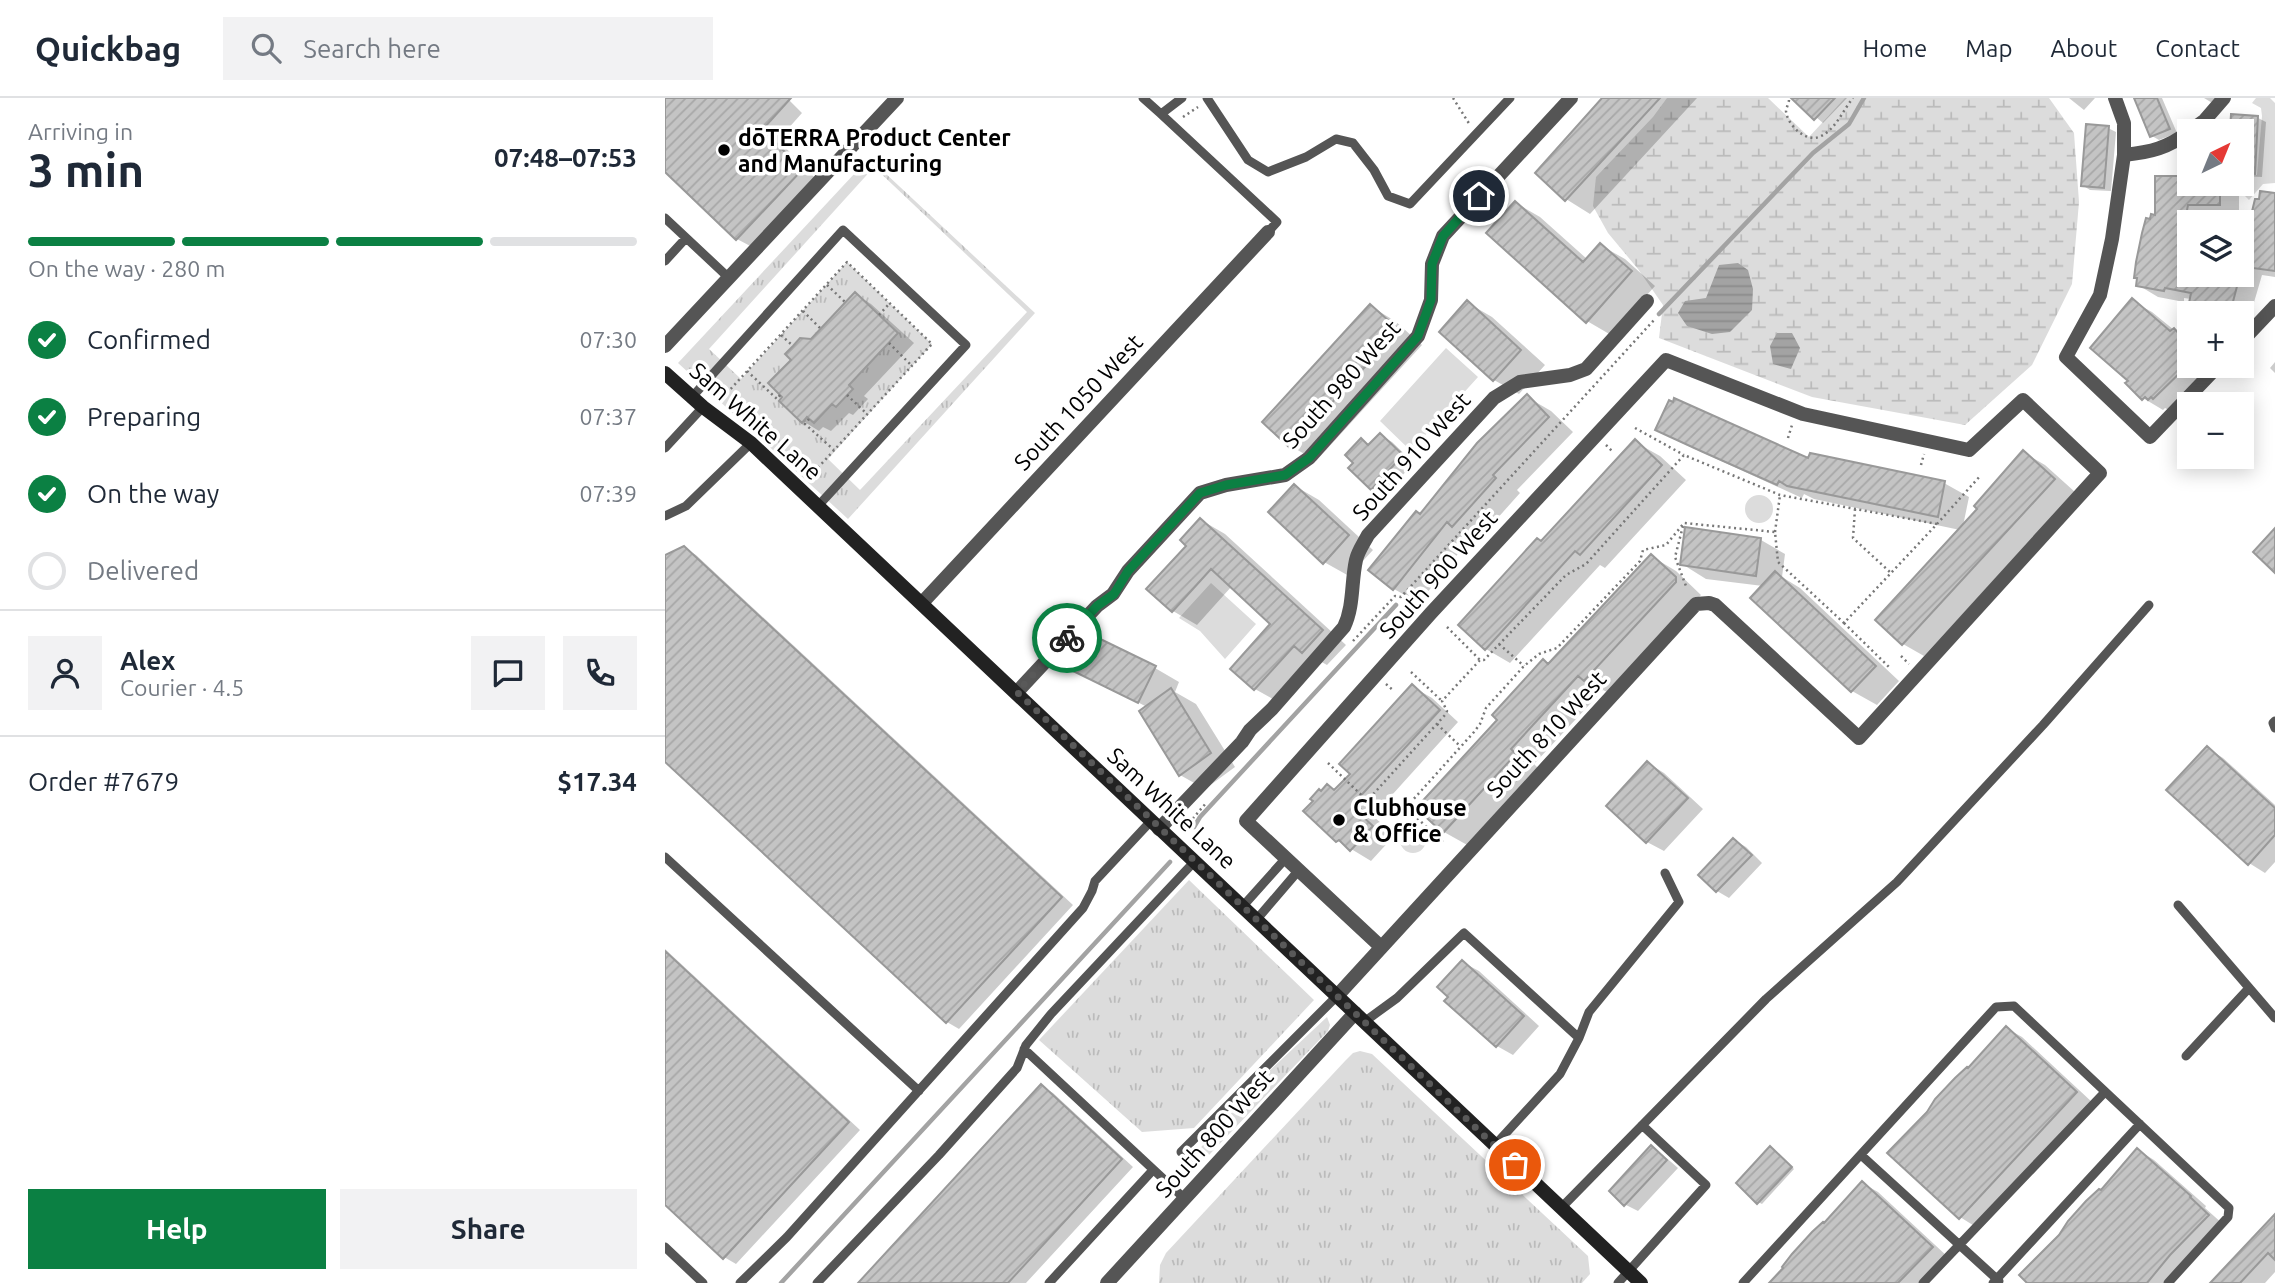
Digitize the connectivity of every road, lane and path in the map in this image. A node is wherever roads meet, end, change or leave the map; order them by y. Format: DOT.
graph roads {
  1 [pos="897,98"];
  2 [pos="1143,98"];
  3 [pos="1182,98"];
  4 [pos="1453,98"];
  5 [pos="1510,98"];
  6 [pos="1571,98"];
  7 [pos="1853,98"];
  8 [pos="2115,98"];
  9 [pos="2224,98"];
  10 [pos="1208,99"];
  11 [pos="1789,100"];
  12 [pos="1161,114"];
  13 [pos="2206,119"];
  14 [pos="1171,124"];
  15 [pos="1476,134"];
  16 [pos="2177,141"];
  17 [pos="2124,155"];
  18 [pos="665,218"];
  19 [pos="1268,232"];
  20 [pos="686,238"];
  21 [pos="665,261"];
  22 [pos="729,278"];
  23 [pos="827,285"];
  24 [pos="1647,301"];
  25 [pos="845,302"];
  26 [pos="890,303"];
  27 [pos="2275,306"];
  28 [pos="802,311"];
  29 [pos="879,315"];
  30 [pos="1654,320"];
  31 [pos="821,328"];
  32 [pos="2254,328"];
  33 [pos="781,335"];
  34 [pos="889,343"];
  35 [pos="665,346"];
  36 [pos="793,346"];
  37 [pos="912,366"];
  38 [pos="747,371"];
  39 [pos="665,373"];
  40 [pos="2207,378"];
  41 [pos="727,393"];
  42 [pos="780,395"];
  43 [pos="847,395"];
  44 [pos="698,402"];
  45 [pos="867,414"];
  46 [pos="809,419"];
  47 [pos="1635,428"];
  48 [pos="751,443"];
  49 [pos="665,448"];
  50 [pos="834,450"];
  51 [pos="1684,455"];
  52 [pos="813,473"];
  53 [pos="1981,475"];
  54 [pos="1780,495"];
  55 [pos="818,506"];
  56 [pos="1855,509"];
  57 [pos="665,516"];
  58 [pos="1684,523"];
  59 [pos="1937,524"];
  60 [pos="1775,532"];
  61 [pos="1891,573"];
  62 [pos="1686,586"];
  63 [pos="922,603"];
  64 [pos="1709,603"];
  65 [pos="2149,605"];
  66 [pos="1844,623"];
  67 [pos="1447,627"];
  68 [pos="1499,644"];
  69 [pos="1348,646"];
  70 [pos="1480,660"];
  71 [pos="1524,666"];
  72 [pos="1890,668"];
  73 [pos="1411,672"];
  74 [pos="1017,692"];
  75 [pos="1442,701"];
  76 [pos="2275,721"];
  77 [pos="1437,724"];
  78 [pos="2275,728"];
  79 [pos="1461,747"];
  80 [pos="1328,763"];
  81 [pos="1367,801"];
  82 [pos="1207,802"];
  83 [pos="1405,807"];
  84 [pos="1155,825"];
  85 [pos="1426,826"];
  86 [pos="1422,830"];
  87 [pos="1173,842"];
  88 [pos="1444,842"];
  89 [pos="665,858"];
  90 [pos="1286,858"];
  91 [pos="1195,862"];
  92 [pos="1299,870"];
  93 [pos="1665,873"];
  94 [pos="2178,905"];
  95 [pos="1243,906"];
  96 [pos="1257,919"];
  97 [pos="1380,946"];
  98 [pos="2249,988"];
  99 [pos="1336,996"];
  100 [pos="2275,1017"];
  101 [pos="1359,1018"];
  102 [pos="1579,1038"];
  103 [pos="1024,1049"];
  104 [pos="2186,1056"];
  105 [pos="919,1091"];
  106 [pos="2105,1091"];
  107 [pos="2140,1124"];
  108 [pos="1642,1125"];
  109 [pos="1495,1145"];
  110 [pos="1181,1152"];
  111 [pos="1861,1155"];
  112 [pos="1153,1170"];
  113 [pos="1185,1199"];
  114 [pos="1561,1208"];
  115 [pos="1959,1245"];
  116 [pos="665,1247"];
  117 [pos="1629,1271"];
  118 [pos="1997,1282"];
  119 [pos="703,1283"];
  120 [pos="740,1283"];
  121 [pos="817,1283"];
  122 [pos="1049,1283"];
  123 [pos="1107,1283"];
  124 [pos="1618,1283"];
  125 [pos="1641,1283"];
  126 [pos="1743,1283"];
  127 [pos="1923,1283"];
  128 [pos="2168,1283"];
  1 -- 22 [label="street"];
  2 -- 12 [label="lane"];
  3 -- 12 [label="lane"];
  4 -- 15 [label="path"];
  5 -- 15 [label="lane"];
  6 -- 74 [label="street, South 980 West"];
  7 -- 11 [label="path"];
  8 -- 17 [label="street"];
  9 -- 13 [label="street"];
  10 -- 14 [label="path"];
  10 -- 15 [label="lane"];
  12 -- 14 [label="lane"];
  14 -- 19 [label="lane"];
  16 -- 17 [label="street"];
  17 -- 40 [label="street"];
  18 -- 20 [label="lane"];
  19 -- 63 [label="street, South 1050 West"];
  20 -- 21 [label="lane"];
  20 -- 22 [label="lane"];
  22 -- 35 [label="street"];
  23 -- 25 [label="path"];
  23 -- 26 [label="path"];
  23 -- 28 [label="path"];
  24 -- 84 [label="street, South 910 West"];
  26 -- 29 [label="path"];
  26 -- 37 [label="path"];
  27 -- 32 [label="street"];
  28 -- 31 [label="path"];
  28 -- 33 [label="path"];
  30 -- 69 [label="path"];
  33 -- 36 [label="path"];
  33 -- 38 [label="path"];
  34 -- 37 [label="path"];
  37 -- 45 [label="path"];
  38 -- 41 [label="path"];
  38 -- 42 [label="path"];
  39 -- 44 [label="street, Sam White Lane"];
  43 -- 45 [label="path"];
  44 -- 48 [label="street, Sam White Lane"];
  44 -- 49 [label="lane"];
  44 -- 55 [label="lane"];
  45 -- 50 [label="path"];
  46 -- 50 [label="path"];
  47 -- 51 [label="path"];
  48 -- 55 [label="street, Sam White Lane"];
  48 -- 57 [label="lane"];
  50 -- 52 [label="path"];
  51 -- 54 [label="path"];
  51 -- 68 [label="path"];
  53 -- 59 [label="path"];
  54 -- 56 [label="path"];
  54 -- 60 [label="path"];
  55 -- 63 [label="street, Sam White Lane"];
  56 -- 59 [label="path"];
  56 -- 61 [label="path"];
  58 -- 60 [label="path"];
  58 -- 62 [label="path"];
  58 -- 71 [label="path"];
  59 -- 61 [label="path"];
  60 -- 66 [label="path"];
  61 -- 66 [label="path"];
  63 -- 74 [label="street, Sam White Lane"];
  64 -- 90 [label="street, South 900 West"];
  64 -- 97 [label="street, South 810 West"];
  65 -- 108 [label="lane"];
  66 -- 72 [label="path"];
  67 -- 70 [label="path"];
  68 -- 70 [label="path"];
  68 -- 71 [label="path"];
  70 -- 75 [label="path"];
  71 -- 79 [label="path"];
  73 -- 75 [label="path"];
  74 -- 84 [label="street, Sam White Lane"];
  75 -- 77 [label="path"];
  76 -- 78 [label="lane"];
  77 -- 79 [label="path"];
  77 -- 81 [label="path"];
  79 -- 83 [label="path"];
  80 -- 81 [label="path"];
  81 -- 83 [label="path"];
  82 -- 87 [label="path"];
  83 -- 85 [label="path"];
  84 -- 87 [label="street, Sam White Lane"];
  84 -- 105 [label="lane"];
  85 -- 86 [label="path"];
  85 -- 88 [label="path"];
  87 -- 91 [label="street, Sam White Lane"];
  89 -- 105 [label="lane"];
  90 -- 92 [label="street"];
  90 -- 95 [label="lane"];
  91 -- 95 [label="street, Sam White Lane"];
  91 -- 103 [label="lane"];
  92 -- 96 [label="lane"];
  92 -- 97 [label="street"];
  93 -- 102 [label="lane"];
  94 -- 98 [label="lane"];
  95 -- 96 [label="street, Sam White Lane"];
  96 -- 99 [label="street, Sam White Lane"];
  97 -- 99 [label="street, South 810 West"];
  98 -- 100 [label="lane"];
  98 -- 104 [label="lane"];
  99 -- 101 [label="street, Sam White Lane"];
  99 -- 110 [label="lane"];
  101 -- 102 [label="lane"];
  101 -- 109 [label="street, Sam White Lane"];
  101 -- 113 [label="street, South 800 West"];
  102 -- 109 [label="lane"];
  103 -- 112 [label="lane"];
  103 -- 121 [label="lane"];
  105 -- 120 [label="lane"];
  106 -- 107 [label="lane"];
  106 -- 111 [label="lane"];
  106 -- 115 [label="lane"];
  107 -- 118 [label="lane"];
  107 -- 128 [label="lane"];
  108 -- 114 [label="lane"];
  108 -- 117 [label="lane"];
  109 -- 114 [label="street, Sam White Lane"];
  111 -- 115 [label="lane"];
  111 -- 126 [label="lane"];
  112 -- 113 [label="lane"];
  112 -- 122 [label="lane"];
  113 -- 123 [label="street, South 800 West"];
  114 -- 117 [label="street, Sam White Lane"];
  115 -- 118 [label="lane"];
  115 -- 127 [label="lane"];
  116 -- 119 [label="lane"];
  117 -- 124 [label="lane"];
  117 -- 125 [label="street, Sam White Lane"];
}
